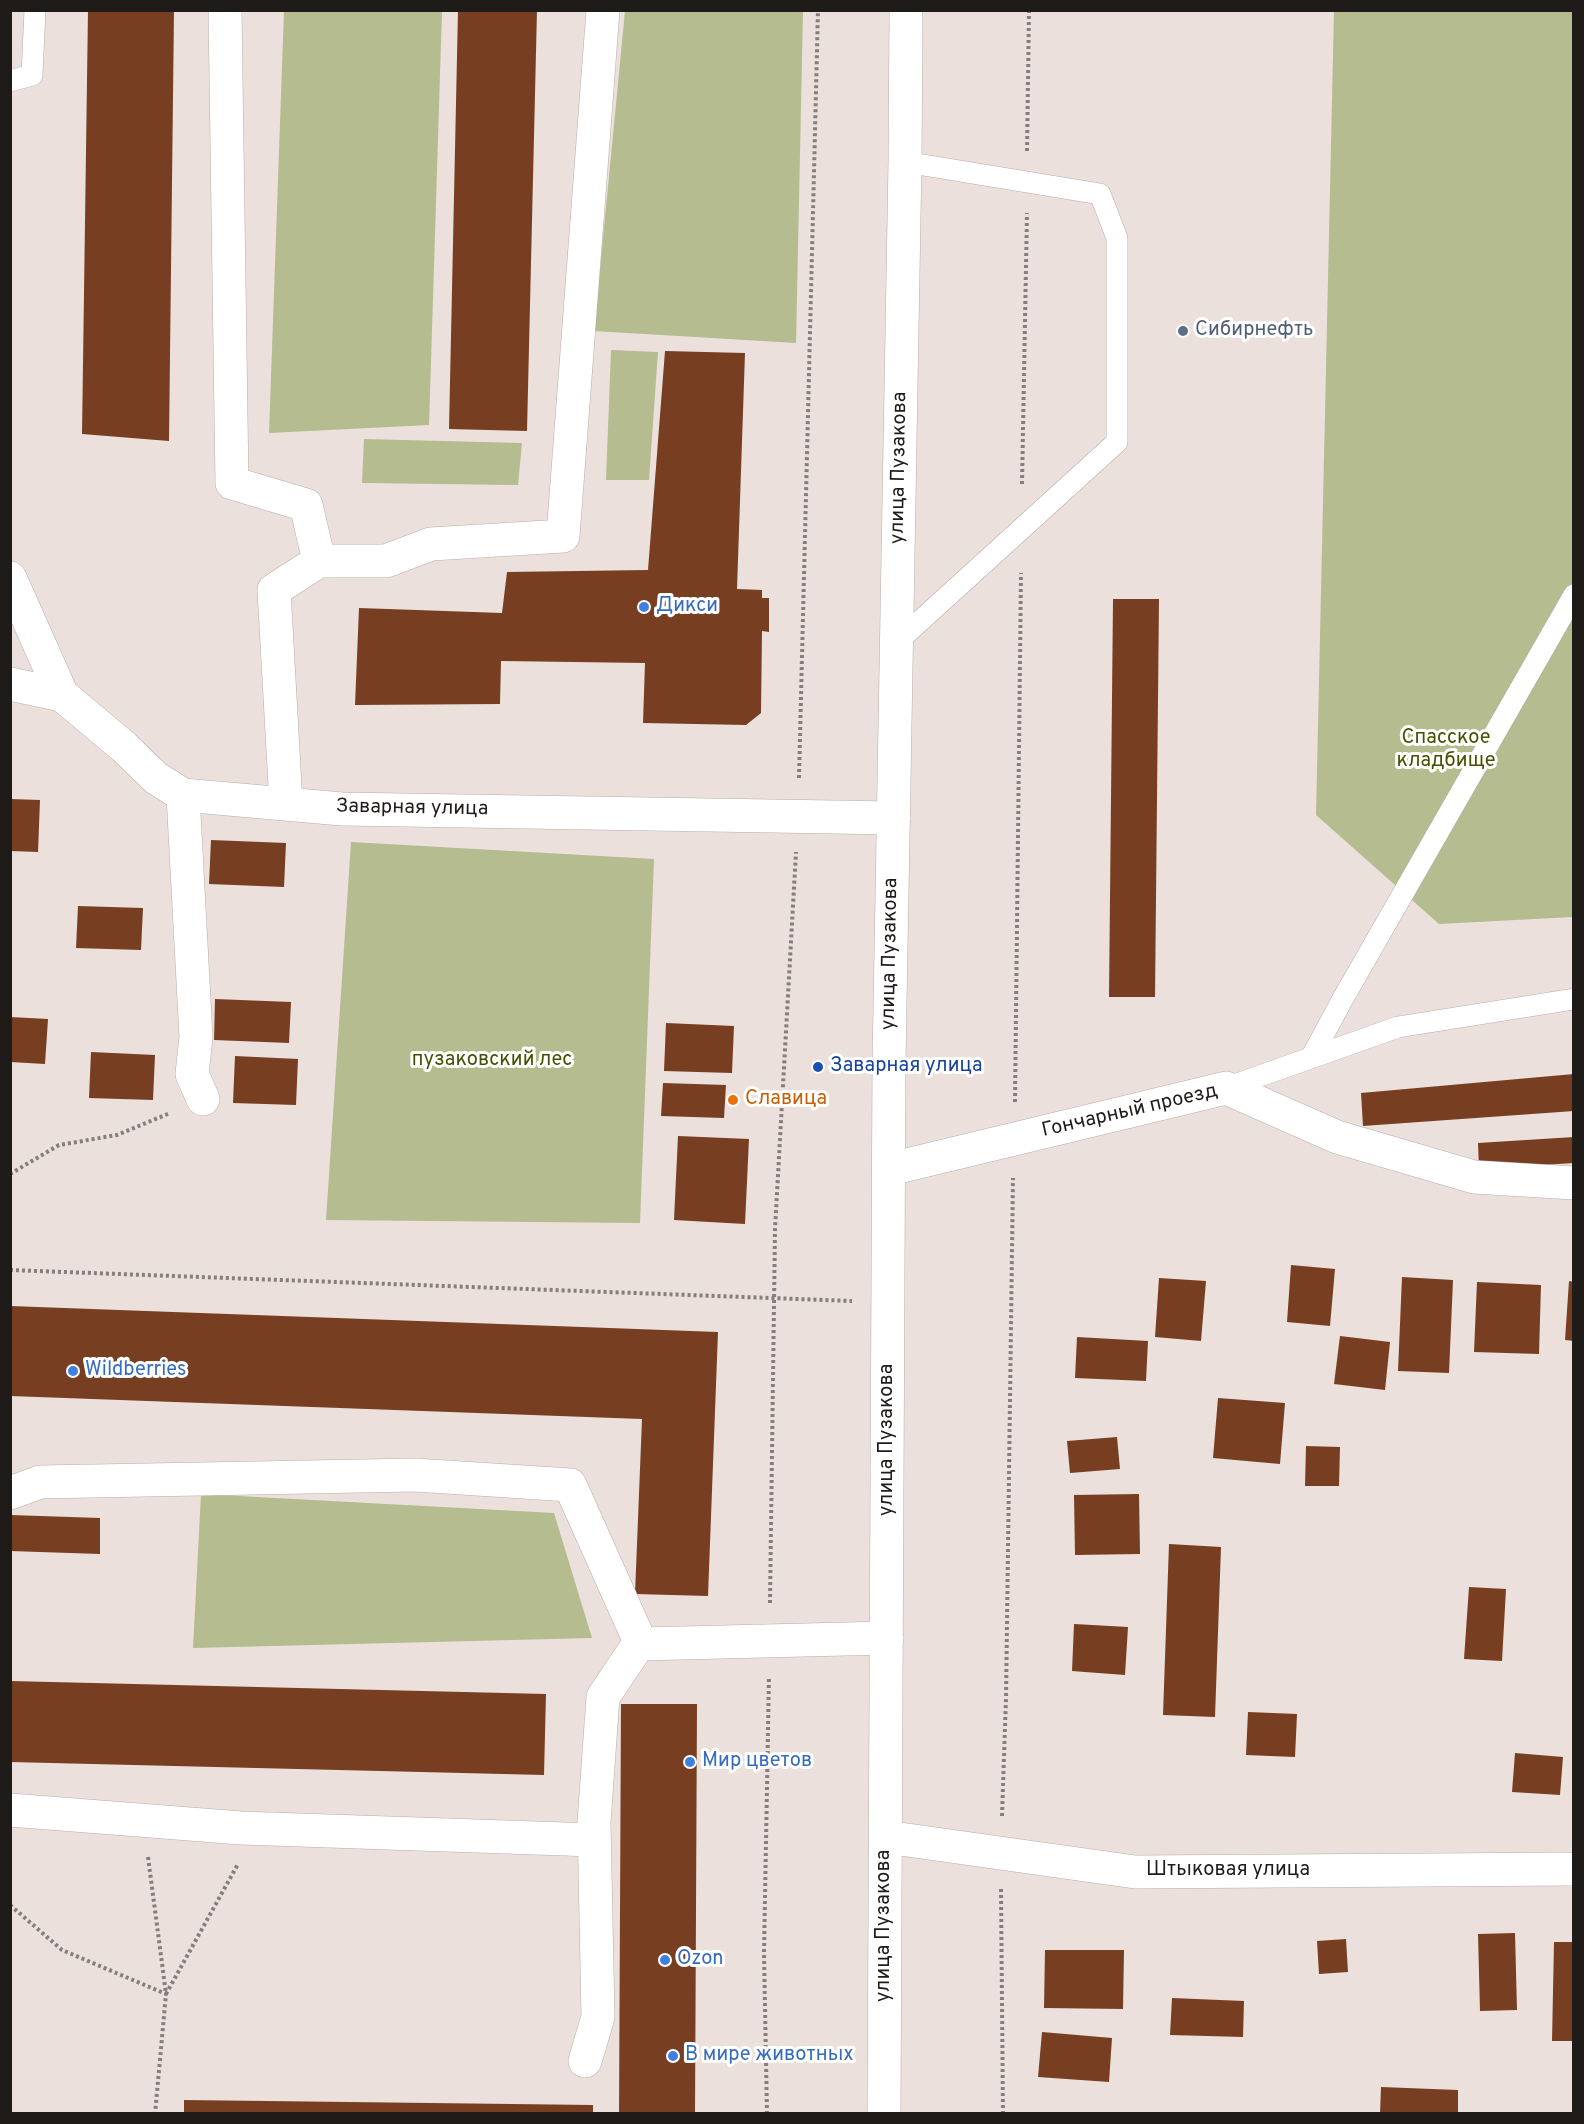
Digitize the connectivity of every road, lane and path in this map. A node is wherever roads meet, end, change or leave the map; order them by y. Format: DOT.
graph roads {
  1 [pos="35,10"];
  2 [pos="225,10"];
  3 [pos="603,10"];
  4 [pos="818,10"];
  5 [pos="906,10"];
  6 [pos="1029,10"];
  7 [pos="10,81"];
  8 [pos="905,162"];
  9 [pos="1027,182"];
  10 [pos="1022,528"];
  11 [pos="319,561"];
  12 [pos="10,578"];
  13 [pos="1574,595"];
  14 [pos="897,642"];
  15 [pos="10,684"];
  16 [pos="62,695"];
  17 [pos="183,795"];
  18 [pos="286,804"];
  19 [pos="797,816"];
  20 [pos="894,818"];
  21 [pos="1574,999"];
  22 [pos="1311,1058"];
  23 [pos="1226,1088"];
  24 [pos="203,1099"];
  25 [pos="1014,1139"];
  26 [pos="890,1169"];
  27 [pos="10,1174"];
  28 [pos="1574,1183"];
  29 [pos="10,1270"];
  30 [pos="774,1298"];
  31 [pos="888,1302"];
  32 [pos="10,1493"];
  33 [pos="886,1638"];
  34 [pos="640,1642"];
  35 [pos="769,1642"];
  36 [pos="10,1810"];
  37 [pos="144,1821"];
  38 [pos="257,1829"];
  39 [pos="886,1837"];
  40 [pos="594,1840"];
  41 [pos="1000,1853"];
  42 [pos="1574,1869"];
  43 [pos="10,1905"];
  44 [pos="166,1994"];
  45 [pos="585,2061"];
  46 [pos="155,2114"];
  47 [pos="767,2114"];
  48 [pos="884,2114"];
  49 [pos="1003,2114"];
  1 -- 7 [label="lane"];
  2 -- 11 [label="street"];
  3 -- 11 [label="street"];
  4 -- 19 [label="path"];
  5 -- 8 [label="street, улица Пузакова"];
  6 -- 9 [label="path"];
  8 -- 9 [label="lane"];
  8 -- 14 [label="street, улица Пузакова"];
  9 -- 10 [label="path"];
  9 -- 10 [label="lane"];
  10 -- 14 [label="lane"];
  10 -- 25 [label="path"];
  11 -- 18 [label="street"];
  12 -- 16 [label="street"];
  13 -- 22 [label="lane"];
  14 -- 20 [label="street, улица Пузакова"];
  15 -- 16 [label="street, Заварная улица"];
  16 -- 17 [label="street, Заварная улица"];
  17 -- 18 [label="street, Заварная улица"];
  17 -- 24 [label="street"];
  18 -- 19 [label="street, Заварная улица"];
  19 -- 20 [label="street, Заварная улица"];
  19 -- 30 [label="path"];
  20 -- 26 [label="street, улица Пузакова"];
  21 -- 22 [label="lane"];
  22 -- 23 [label="lane"];
  23 -- 25 [label="street, Гончарный проезд"];
  23 -- 28 [label="street, Гончарный проезд"];
  24 -- 27 [label="path"];
  25 -- 26 [label="street, Гончарный проезд"];
  25 -- 41 [label="path"];
  26 -- 31 [label="street, улица Пузакова"];
  29 -- 30 [label="path"];
  30 -- 31 [label="path"];
  30 -- 35 [label="path"];
  31 -- 33 [label="street, улица Пузакова"];
  32 -- 34 [label="street"];
  33 -- 35 [label="street"];
  33 -- 39 [label="street, улица Пузакова"];
  34 -- 35 [label="street"];
  34 -- 40 [label="street"];
  35 -- 47 [label="path"];
  36 -- 37 [label="street"];
  37 -- 38 [label="street"];
  37 -- 44 [label="path"];
  38 -- 40 [label="street"];
  38 -- 44 [label="path"];
  39 -- 41 [label="street, Штыковая улица"];
  39 -- 48 [label="street, улица Пузакова"];
  40 -- 45 [label="street"];
  41 -- 42 [label="street, Штыковая улица"];
  41 -- 49 [label="path"];
  43 -- 44 [label="path"];
  44 -- 46 [label="path"];
}
